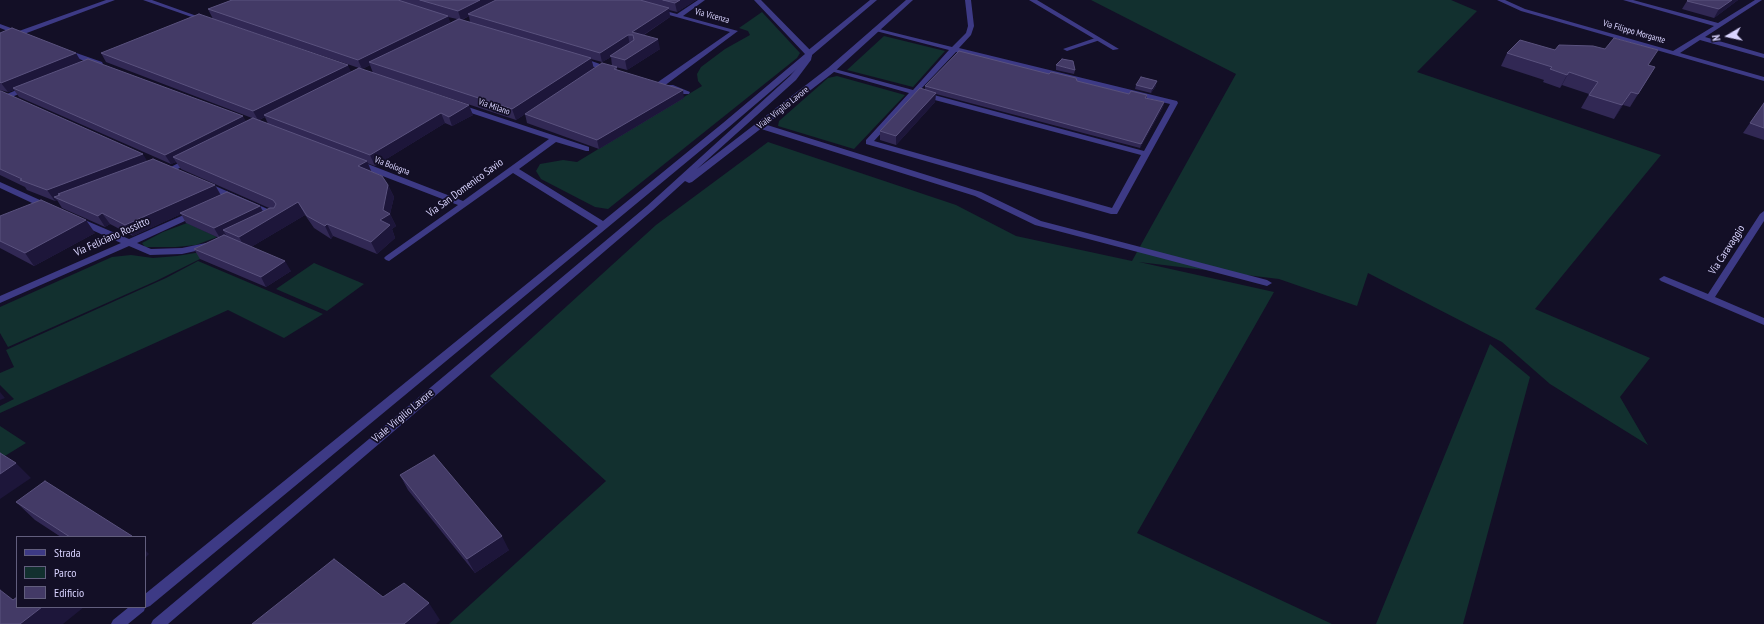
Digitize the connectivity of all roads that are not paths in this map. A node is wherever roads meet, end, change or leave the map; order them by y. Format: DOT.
graph roads {
  1 [pos="112,0"];
  2 [pos="146,0"];
  3 [pos="702,0"];
  4 [pos="757,0"];
  5 [pos="874,0"];
  6 [pos="910,0"];
  7 [pos="968,0"];
  8 [pos="1032,0"];
  9 [pos="1500,0"];
  10 [pos="1626,0"];
  11 [pos="1759,0"];
  12 [pos="650,9"];
  13 [pos="678,16"];
  14 [pos="205,18"];
  15 [pos="216,24"];
  16 [pos="187,25"];
  17 [pos="1719,25"];
  18 [pos="0,26"];
  19 [pos="875,30"];
  20 [pos="19,34"];
  21 [pos="1699,38"];
  22 [pos="34,39"];
  23 [pos="1098,39"];
  24 [pos="0,40"];
  25 [pos="56,48"];
  26 [pos="1115,48"];
  27 [pos="954,49"];
  28 [pos="1067,49"];
  29 [pos="809,54"];
  30 [pos="1675,54"];
  31 [pos="1764,56"];
  32 [pos="573,58"];
  33 [pos="614,60"];
  34 [pos="97,61"];
  35 [pos="79,68"];
  36 [pos="108,68"];
  37 [pos="600,69"];
  38 [pos="831,70"];
  39 [pos="617,71"];
  40 [pos="1764,79"];
  41 [pos="36,85"];
  42 [pos="686,92"];
  43 [pos="915,92"];
  44 [pos="3,96"];
  45 [pos="22,103"];
  46 [pos="451,103"];
  47 [pos="761,126"];
  48 [pos="555,139"];
  49 [pos="586,149"];
  50 [pos="1146,154"];
  51 [pos="198,156"];
  52 [pos="347,159"];
  53 [pos="513,169"];
  54 [pos="185,176"];
  55 [pos="199,181"];
  56 [pos="0,185"];
  57 [pos="233,196"];
  58 [pos="219,203"];
  59 [pos="464,204"];
  60 [pos="650,208"];
  61 [pos="205,209"];
  62 [pos="36,213"];
  63 [pos="1764,214"];
  64 [pos="71,217"];
  65 [pos="263,223"];
  66 [pos="603,225"];
  67 [pos="128,243"];
  68 [pos="217,244"];
  69 [pos="389,258"];
  70 [pos="1664,279"];
  71 [pos="1267,283"];
  72 [pos="1710,298"];
  73 [pos="0,300"];
  74 [pos="1764,322"];
  75 [pos="146,601"];
  76 [pos="138,608"];
  77 [pos="118,624"];
  78 [pos="158,624"];
  1 -- 20 [label="street"];
  2 -- 14 [label="street"];
  3 -- 13 [label="street"];
  4 -- 29 [label="street"];
  5 -- 29 [label="street, Viale Virgilio Lavore"];
  6 -- 19 [label="street, Viale Virgilio Lavore"];
  7 -- 27 [label="street"];
  8 -- 23 [label="street"];
  9 -- 30 [label="street, Via Filippo Morgante"];
  10 -- 17 [label="street"];
  11 -- 17 [label="street"];
  12 -- 13 [label="street, Via Vicenza"];
  13 -- 42 [label="street, Via Vicenza"];
  14 -- 15 [label="street"];
  14 -- 16 [label="street"];
  17 -- 21 [label="street"];
  18 -- 20 [label="street"];
  19 -- 27 [label="street"];
  19 -- 38 [label="street, Viale Virgilio Lavore"];
  20 -- 22 [label="street"];
  20 -- 24 [label="street"];
  21 -- 30 [label="street"];
  21 -- 31 [label="street"];
  23 -- 26 [label="street"];
  23 -- 28 [label="street"];
  25 -- 34 [label="street"];
  27 -- 43 [label="street"];
  27 -- 50 [label="street"];
  29 -- 60 [label="street, Viale Virgilio Lavore"];
  29 -- 66 [label="street"];
  30 -- 40 [label="street, Via Filippo Morgante"];
  32 -- 37 [label="street"];
  33 -- 37 [label="street"];
  34 -- 35 [label="street"];
  34 -- 36 [label="street"];
  37 -- 39 [label="street"];
  38 -- 43 [label="street"];
  38 -- 47 [label="street, Viale Virgilio Lavore"];
  41 -- 44 [label="street"];
  43 -- 50 [label="street"];
  43 -- 50 [label="street"];
  44 -- 45 [label="street"];
  46 -- 48 [label="street, Via Milano"];
  47 -- 60 [label="street, Viale Virgilio Lavore"];
  47 -- 71 [label="street"];
  48 -- 49 [label="street, Via Milano"];
  48 -- 53 [label="street, Via San Domenico Savio"];
  51 -- 54 [label="street"];
  52 -- 59 [label="street, Via Bologna"];
  53 -- 59 [label="street, Via San Domenico Savio"];
  53 -- 66 [label="street"];
  55 -- 57 [label="street"];
  56 -- 62 [label="street"];
  57 -- 58 [label="street"];
  57 -- 65 [label="street"];
  59 -- 69 [label="street, Via San Domenico Savio"];
  60 -- 78 [label="street, Viale Virgilio Lavore"];
  61 -- 67 [label="street, Via Feliciano Rossitto"];
  63 -- 72 [label="street, Via Caravaggio"];
  64 -- 67 [label="street"];
  66 -- 75 [label="street"];
  67 -- 68 [label="street"];
  67 -- 73 [label="street, Via Feliciano Rossitto"];
  70 -- 72 [label="street"];
  72 -- 74 [label="street"];
  76 -- 77 [label="street"];
}
